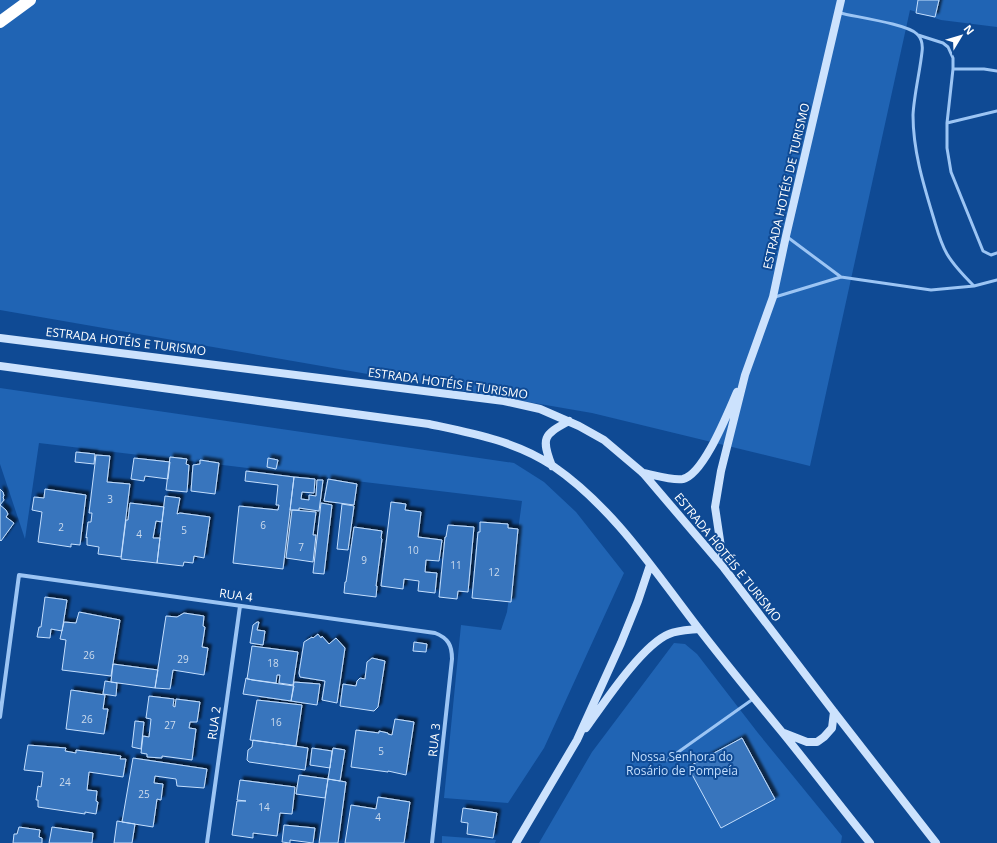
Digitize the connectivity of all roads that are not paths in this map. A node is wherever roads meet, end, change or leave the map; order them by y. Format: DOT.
graph roads {
  1 [pos="30,0"];
  2 [pos="841,0"];
  3 [pos="839,13"];
  4 [pos="0,22"];
  5 [pos="918,35"];
  6 [pos="953,69"];
  7 [pos="997,71"];
  8 [pos="997,111"];
  9 [pos="947,123"];
  10 [pos="786,236"];
  11 [pos="997,253"];
  12 [pos="841,277"];
  13 [pos="997,280"];
  14 [pos="974,286"];
  15 [pos="773,297"];
  16 [pos="0,338"];
  17 [pos="0,366"];
  18 [pos="745,375"];
  19 [pos="569,421"];
  20 [pos="552,466"];
  21 [pos="643,473"];
  22 [pos="650,565"];
  23 [pos="724,568"];
  24 [pos="240,606"];
  25 [pos="699,629"];
  26 [pos="448,640"];
  27 [pos="754,698"];
  28 [pos="834,712"];
  29 [pos="0,717"];
  30 [pos="783,733"];
  31 [pos="577,740"];
  32 [pos="667,760"];
  33 [pos="207,843"];
  34 [pos="432,843"];
  35 [pos="516,843"];
  36 [pos="870,843"];
  37 [pos="936,843"];
  1 -- 4 [label="highway"];
  2 -- 3 [label="main road, ESTRADA HOTÉIS DE TURISMO"];
  3 -- 5 [label="lane"];
  3 -- 10 [label="main road, ESTRADA HOTÉIS DE TURISMO"];
  5 -- 6 [label="lane"];
  5 -- 14 [label="lane"];
  6 -- 7 [label="lane"];
  6 -- 9 [label="lane"];
  8 -- 9 [label="lane"];
  9 -- 11 [label="lane"];
  10 -- 12 [label="lane"];
  10 -- 15 [label="main road, ESTRADA HOTÉIS DE TURISMO"];
  12 -- 14 [label="lane"];
  12 -- 15 [label="lane"];
  13 -- 14 [label="lane"];
  15 -- 18 [label="main road, ESTRADA HOTÉIS DE TURISMO"];
  16 -- 19 [label="main road, ESTRADA HOTÉIS E TURISMO"];
  17 -- 20 [label="main road"];
  18 -- 21 [label="main road, ESTRADA HOTÉIS DE TURISMO"];
  18 -- 23 [label="main road, ESTRADA HOTÉIS DE TURISMO"];
  19 -- 20 [label="main road"];
  19 -- 21 [label="main road, ESTRADA HOTÉIS E TURISMO"];
  20 -- 22 [label="main road"];
  21 -- 23 [label="main road, ESTRADA HOTÉIS E TURISMO"];
  22 -- 25 [label="main road"];
  22 -- 31 [label="main road"];
  23 -- 28 [label="main road, ESTRADA HOTÉIS E TURISMO"];
  24 -- 26 [label="street, RUA 4"];
  24 -- 29 [label="street, RUA 4"];
  24 -- 33 [label="street, RUA 2"];
  25 -- 27 [label="main road"];
  25 -- 31 [label="main road"];
  26 -- 34 [label="street, RUA 3"];
  27 -- 30 [label="main road"];
  27 -- 32 [label="lane"];
  28 -- 30 [label="main road"];
  28 -- 37 [label="main road, ESTRADA HOTÉIS E TURISMO"];
  30 -- 36 [label="main road"];
  31 -- 35 [label="main road"];
}
